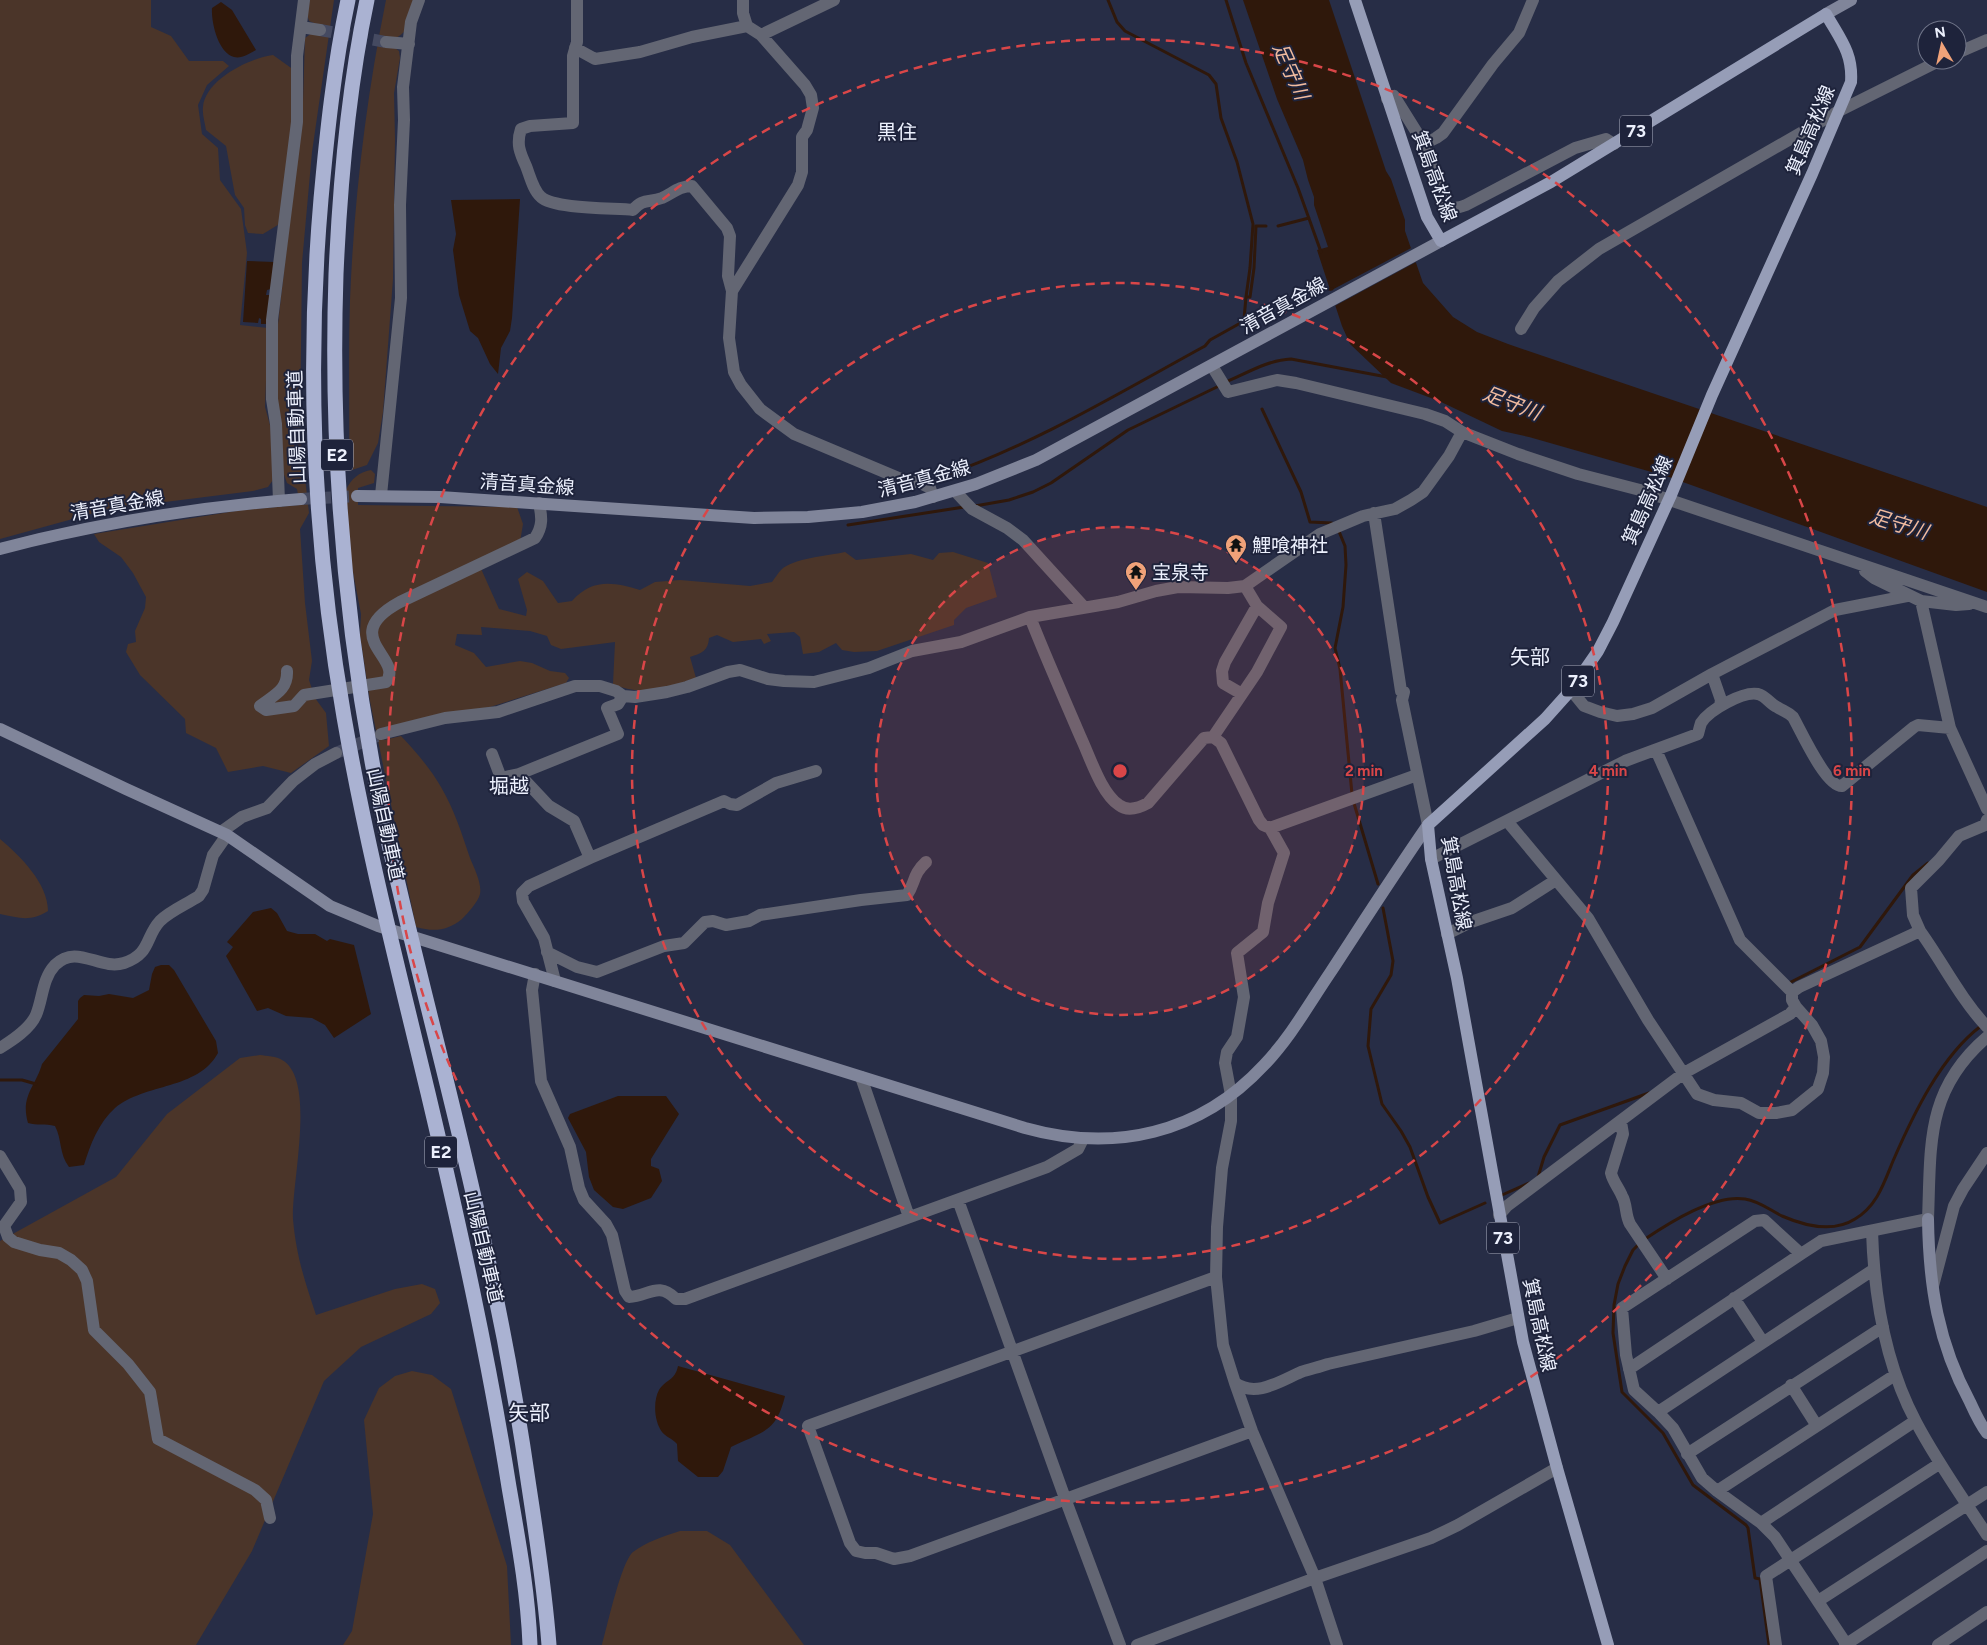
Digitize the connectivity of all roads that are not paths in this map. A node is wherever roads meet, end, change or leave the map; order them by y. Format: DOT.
graph roads {
  1 [pos="304,0"];
  2 [pos="348,0"];
  3 [pos="367,0"];
  4 [pos="419,0"];
  5 [pos="577,0"];
  6 [pos="743,0"];
  7 [pos="834,0"];
  8 [pos="1354,0"];
  9 [pos="1533,0"];
  10 [pos="1851,0"];
  11 [pos="1826,14"];
  12 [pos="747,26"];
  13 [pos="301,27"];
  14 [pos="320,30"];
  15 [pos="760,35"];
  16 [pos="1987,40"];
  17 [pos="386,42"];
  18 [pos="409,44"];
  19 [pos="575,48"];
  20 [pos="1967,49"];
  21 [pos="1921,70"];
  22 [pos="1387,99"];
  23 [pos="1839,111"];
  24 [pos="1424,144"];
  25 [pos="1614,144"];
  26 [pos="1441,241"];
  27 [pos="732,291"];
  28 [pos="1521,329"];
  29 [pos="1212,366"];
  30 [pos="1462,432"];
  31 [pos="955,491"];
  32 [pos="381,495"];
  33 [pos="357,496"];
  34 [pos="933,497"];
  35 [pos="1669,498"];
  36 [pos="301,499"];
  37 [pos="279,501"];
  38 [pos="539,503"];
  39 [pos="1374,513"];
  40 [pos="0,549"];
  41 [pos="1858,564"];
  42 [pos="1245,586"];
  43 [pos="1907,596"];
  44 [pos="1920,601"];
  45 [pos="1983,605"];
  46 [pos="1257,606"];
  47 [pos="1084,607"];
  48 [pos="1030,617"];
  49 [pos="287,671"];
  50 [pos="1712,674"];
  51 [pos="1571,690"];
  52 [pos="1242,694"];
  53 [pos="623,696"];
  54 [pos="1720,706"];
  55 [pos="1950,728"];
  56 [pos="0,729"];
  57 [pos="381,734"];
  58 [pos="1213,737"];
  59 [pos="1656,750"];
  60 [pos="336,753"];
  61 [pos="492,754"];
  62 [pos="816,771"];
  63 [pos="519,774"];
  64 [pos="1417,775"];
  65 [pos="1987,809"];
  66 [pos="1507,821"];
  67 [pos="1987,821"];
  68 [pos="1428,825"];
  69 [pos="1270,828"];
  70 [pos="224,833"];
  71 [pos="590,858"];
  72 [pos="1431,859"];
  73 [pos="926,862"];
  74 [pos="1556,880"];
  75 [pos="1920,931"];
  76 [pos="1447,934"];
  77 [pos="547,952"];
  78 [pos="535,974"];
  79 [pos="554,981"];
  80 [pos="1788,989"];
  81 [pos="1796,1007"];
  82 [pos="1985,1028"];
  83 [pos="0,1048"];
  84 [pos="1682,1070"];
  85 [pos="862,1077"];
  86 [pos="1231,1096"];
  87 [pos="1621,1122"];
  88 [pos="1083,1139"];
  89 [pos="1987,1153"];
  90 [pos="0,1156"];
  91 [pos="958,1200"];
  92 [pos="1499,1215"];
  93 [pos="909,1217"];
  94 [pos="1928,1219"];
  95 [pos="1872,1231"];
  96 [pos="1801,1254"];
  97 [pos="1873,1270"];
  98 [pos="1216,1277"];
  99 [pos="1667,1279"];
  100 [pos="1932,1290"];
  101 [pos="1734,1298"];
  102 [pos="1518,1318"];
  103 [pos="1883,1327"];
  104 [pos="1763,1342"];
  105 [pos="1012,1350"];
  106 [pos="1629,1369"];
  107 [pos="1895,1375"];
  108 [pos="1235,1384"];
  109 [pos="1791,1385"];
  110 [pos="1658,1412"];
  111 [pos="1915,1421"];
  112 [pos="1817,1426"];
  113 [pos="1986,1430"];
  114 [pos="1252,1431"];
  115 [pos="1687,1454"];
  116 [pos="1939,1464"];
  117 [pos="1556,1468"];
  118 [pos="1716,1492"];
  119 [pos="1987,1492"];
  120 [pos="1066,1500"];
  121 [pos="1968,1505"];
  122 [pos="270,1518"];
  123 [pos="1761,1523"];
  124 [pos="1987,1535"];
  125 [pos="1987,1551"];
  126 [pos="1790,1559"];
  127 [pos="1316,1578"];
  128 [pos="1818,1601"];
  129 [pos="1987,1612"];
  130 [pos="530,1645"];
  131 [pos="548,1645"];
  132 [pos="1120,1645"];
  133 [pos="1137,1645"];
  134 [pos="1337,1645"];
  135 [pos="1608,1645"];
  136 [pos="1776,1645"];
  137 [pos="1846,1645"];
  138 [pos="1938,1645"];
  1 -- 13 [label="street"];
  2 -- 130 [label="highway, 山陽自動車道 / E2"];
  3 -- 131 [label="highway, 山陽自動車道 / E2"];
  4 -- 18 [label="street"];
  5 -- 19 [label="street"];
  6 -- 12 [label="street"];
  7 -- 15 [label="street"];
  8 -- 22 [label="main road, 箕島高松線"];
  9 -- 24 [label="street"];
  10 -- 11 [label="street"];
  11 -- 23 [label="main road, 箕島高松線 / 73"];
  11 -- 25 [label="main road, 箕島高松線 / 73"];
  12 -- 15 [label="street"];
  12 -- 19 [label="street"];
  13 -- 14 [label="street"];
  13 -- 37 [label="street"];
  15 -- 27 [label="street"];
  16 -- 20 [label="street"];
  17 -- 18 [label="street"];
  18 -- 32 [label="street"];
  19 -- 27 [label="street"];
  21 -- 23 [label="street"];
  22 -- 24 [label="street"];
  22 -- 26 [label="main road, 箕島高松線"];
  23 -- 28 [label="street"];
  23 -- 35 [label="main road, 箕島高松線 / 73"];
  24 -- 25 [label="street"];
  25 -- 26 [label="main road, 箕島高松線 / 73"];
  26 -- 29 [label="street, 清音真金線"];
  27 -- 34 [label="street"];
  29 -- 30 [label="street"];
  29 -- 31 [label="street, 清音真金線"];
  30 -- 35 [label="street"];
  30 -- 39 [label="street"];
  31 -- 34 [label="street, 清音真金線"];
  31 -- 47 [label="street"];
  32 -- 33 [label="street, 清音真金線"];
  32 -- 38 [label="street, 清音真金線"];
  34 -- 38 [label="street, 清音真金線"];
  35 -- 41 [label="street"];
  35 -- 51 [label="main road, 箕島高松線 / 73"];
  36 -- 37 [label="street, 清音真金線"];
  37 -- 40 [label="street, 清音真金線"];
  38 -- 49 [label="street"];
  39 -- 42 [label="street"];
  39 -- 64 [label="street"];
  41 -- 43 [label="street"];
  41 -- 45 [label="street"];
  42 -- 46 [label="street"];
  42 -- 47 [label="street"];
  43 -- 44 [label="street"];
  43 -- 50 [label="street"];
  44 -- 45 [label="street"];
  44 -- 55 [label="street"];
  46 -- 52 [label="street"];
  46 -- 52 [label="street"];
  47 -- 48 [label="street"];
  48 -- 53 [label="street"];
  48 -- 58 [label="street"];
  50 -- 51 [label="street"];
  50 -- 54 [label="street"];
  51 -- 68 [label="main road, 箕島高松線 / 73"];
  52 -- 58 [label="street"];
  53 -- 57 [label="street"];
  53 -- 63 [label="street"];
  54 -- 55 [label="street"];
  54 -- 59 [label="street"];
  55 -- 65 [label="street"];
  56 -- 70 [label="street"];
  58 -- 69 [label="street"];
  59 -- 66 [label="street"];
  59 -- 80 [label="street"];
  60 -- 70 [label="street"];
  61 -- 63 [label="street"];
  62 -- 71 [label="street"];
  63 -- 71 [label="street"];
  64 -- 68 [label="street"];
  64 -- 69 [label="street"];
  66 -- 72 [label="street"];
  66 -- 74 [label="street"];
  67 -- 75 [label="street"];
  68 -- 72 [label="main road, 箕島高松線 / 73"];
  68 -- 86 [label="street"];
  69 -- 86 [label="street"];
  70 -- 78 [label="street"];
  70 -- 83 [label="street"];
  71 -- 77 [label="street"];
  72 -- 76 [label="main road, 箕島高松線 / 73"];
  73 -- 77 [label="street"];
  74 -- 76 [label="street"];
  74 -- 84 [label="street"];
  75 -- 80 [label="street"];
  75 -- 82 [label="street"];
  76 -- 92 [label="main road, 箕島高松線 / 73"];
  77 -- 79 [label="street"];
  78 -- 79 [label="street"];
  78 -- 93 [label="street"];
  79 -- 85 [label="street"];
  80 -- 81 [label="street"];
  81 -- 84 [label="street"];
  81 -- 84 [label="street"];
  82 -- 94 [label="street"];
  84 -- 87 [label="street"];
  85 -- 88 [label="street"];
  85 -- 93 [label="street"];
  86 -- 88 [label="street"];
  86 -- 98 [label="street"];
  87 -- 92 [label="street"];
  87 -- 99 [label="street"];
  88 -- 91 [label="street"];
  89 -- 100 [label="street"];
  90 -- 122 [label="street"];
  91 -- 93 [label="street"];
  91 -- 105 [label="street"];
  92 -- 102 [label="main road, 箕島高松線 / 73"];
  94 -- 95 [label="street"];
  94 -- 100 [label="street"];
  95 -- 96 [label="street"];
  95 -- 97 [label="street"];
  96 -- 99 [label="street"];
  96 -- 101 [label="street"];
  97 -- 103 [label="street"];
  97 -- 104 [label="street"];
  98 -- 105 [label="street"];
  98 -- 108 [label="street"];
  99 -- 106 [label="street"];
  100 -- 113 [label="street"];
  101 -- 104 [label="street"];
  101 -- 106 [label="street"];
  102 -- 108 [label="street"];
  102 -- 117 [label="main road, 箕島高松線 / 73"];
  103 -- 107 [label="street"];
  103 -- 109 [label="street"];
  104 -- 110 [label="street"];
  105 -- 120 [label="street"];
  105 -- 120 [label="street"];
  106 -- 110 [label="street"];
  107 -- 111 [label="street"];
  107 -- 112 [label="street"];
  108 -- 114 [label="street"];
  109 -- 112 [label="street"];
  109 -- 115 [label="street"];
  110 -- 115 [label="street"];
  111 -- 116 [label="street"];
  111 -- 123 [label="street"];
  112 -- 118 [label="street"];
  114 -- 120 [label="street"];
  114 -- 127 [label="street"];
  115 -- 118 [label="street"];
  116 -- 121 [label="street"];
  116 -- 126 [label="street"];
  117 -- 127 [label="street"];
  117 -- 135 [label="main road, 箕島高松線 / 73"];
  118 -- 123 [label="street"];
  119 -- 121 [label="street"];
  120 -- 132 [label="street"];
  121 -- 124 [label="street"];
  121 -- 128 [label="street"];
  123 -- 126 [label="street"];
  125 -- 137 [label="street"];
  126 -- 128 [label="street"];
  126 -- 136 [label="street"];
  127 -- 133 [label="street"];
  127 -- 134 [label="street"];
  128 -- 137 [label="street"];
  129 -- 138 [label="street"];
}
